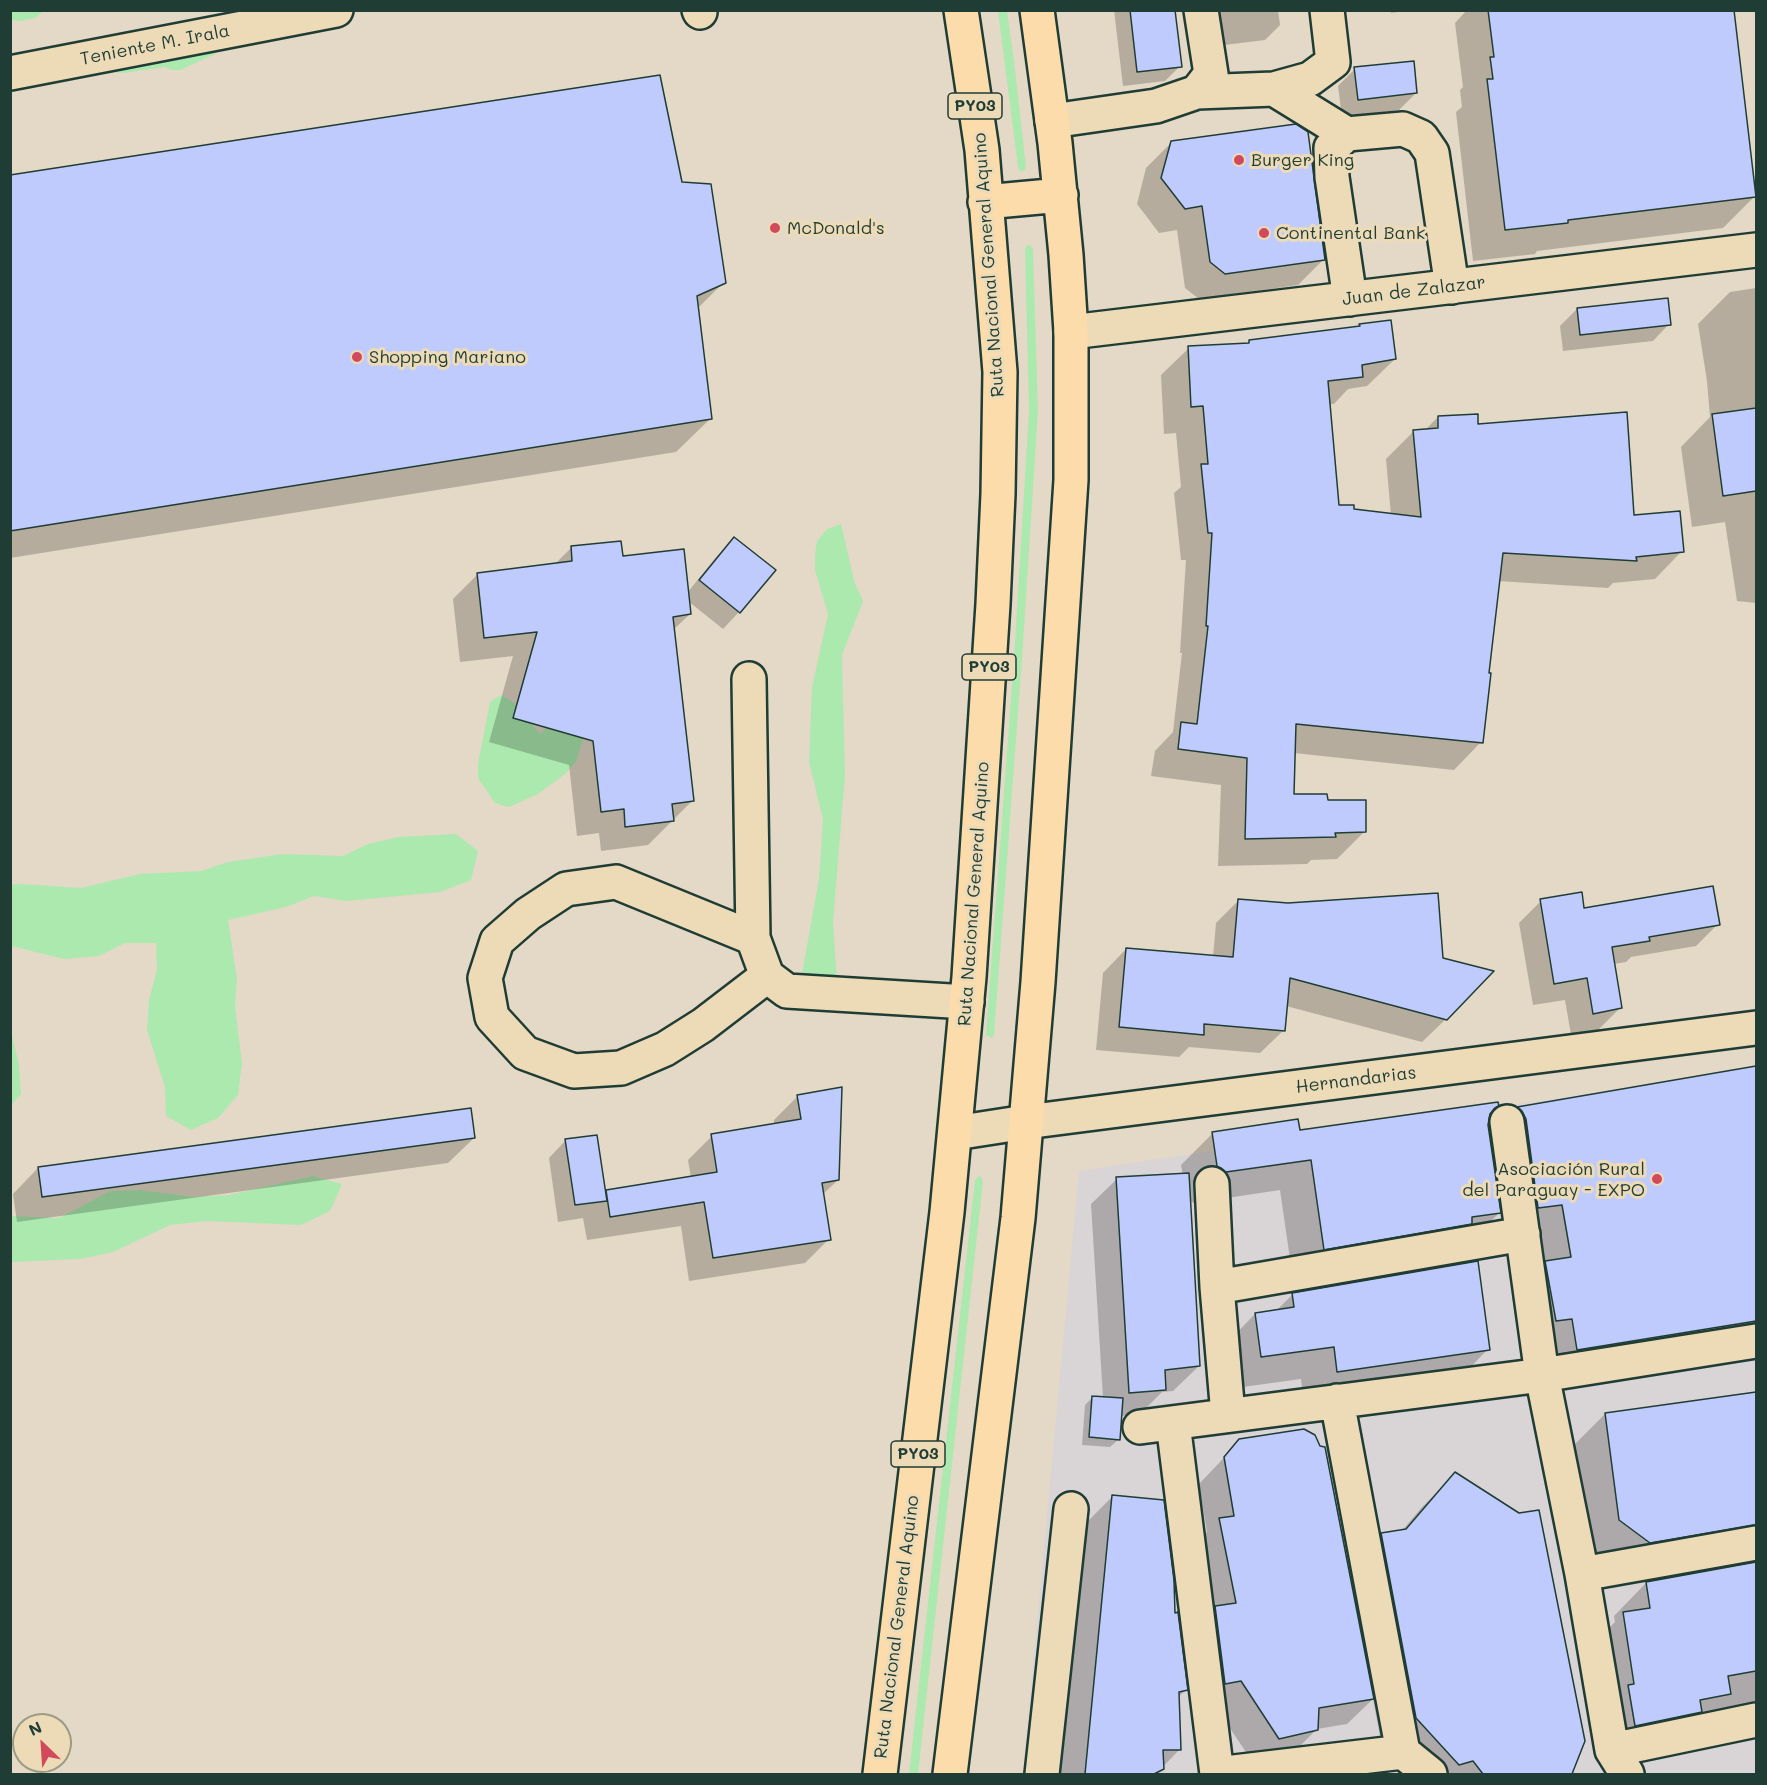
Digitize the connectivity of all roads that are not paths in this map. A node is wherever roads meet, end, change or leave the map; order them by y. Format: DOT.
graph roads {
  1 [pos="336,10"];
  2 [pos="961,10"];
  3 [pos="1037,10"];
  4 [pos="1201,10"];
  5 [pos="1327,10"];
  6 [pos="10,73"];
  7 [pos="1274,89"];
  8 [pos="1197,92"];
  9 [pos="1053,121"];
  10 [pos="1347,135"];
  11 [pos="1061,195"];
  12 [pos="985,202"];
  13 [pos="1756,250"];
  14 [pos="1452,287"];
  15 [pos="1350,299"];
  16 [pos="1071,332"];
  17 [pos="749,679"];
  18 [pos="753,938"];
  19 [pos="766,976"];
  20 [pos="967,1002"];
  21 [pos="1756,1028"];
  22 [pos="1026,1122"];
  23 [pos="1507,1122"];
  24 [pos="955,1133"];
  25 [pos="1212,1184"];
  26 [pos="1523,1234"];
  27 [pos="1217,1287"];
  28 [pos="1756,1341"];
  29 [pos="1542,1375"];
  30 [pos="1337,1401"];
  31 [pos="1228,1416"];
  32 [pos="1173,1422"];
  33 [pos="1140,1427"];
  34 [pos="1071,1509"];
  35 [pos="1756,1543"];
  36 [pos="1582,1574"];
  37 [pos="1756,1720"];
  38 [pos="1403,1752"];
  39 [pos="1614,1766"];
  40 [pos="880,1774"];
  41 [pos="950,1774"];
  42 [pos="1042,1774"];
  43 [pos="1217,1774"];
  44 [pos="1430,1774"];
  1 -- 6 [label="street, Teniente M. Irala"];
  2 -- 12 [label="highway, Ruta Nacional General Aquino / PY03"];
  3 -- 9 [label="highway"];
  4 -- 8 [label="street"];
  5 -- 7 [label="street"];
  7 -- 8 [label="street"];
  7 -- 10 [label="street"];
  8 -- 9 [label="street"];
  9 -- 11 [label="highway"];
  10 -- 14 [label="street"];
  10 -- 15 [label="street"];
  11 -- 12 [label="highway"];
  11 -- 16 [label="highway"];
  12 -- 20 [label="highway, Ruta Nacional General Aquino / PY03"];
  13 -- 14 [label="street, Juan de Zalazar"];
  14 -- 15 [label="street, Juan de Zalazar"];
  15 -- 16 [label="street, Juan de Zalazar"];
  16 -- 22 [label="highway"];
  17 -- 18 [label="street"];
  18 -- 19 [label="street"];
  18 -- 19 [label="street"];
  19 -- 20 [label="street"];
  20 -- 24 [label="highway, Ruta Nacional General Aquino / PY03"];
  21 -- 22 [label="street, Hernandarias"];
  22 -- 24 [label="street, Hernandarias"];
  22 -- 41 [label="highway"];
  23 -- 26 [label="street"];
  24 -- 40 [label="highway, Ruta Nacional General Aquino / PY03"];
  25 -- 27 [label="street"];
  26 -- 27 [label="street"];
  26 -- 29 [label="street"];
  27 -- 31 [label="street"];
  28 -- 29 [label="street"];
  29 -- 30 [label="street"];
  29 -- 36 [label="street"];
  30 -- 31 [label="street"];
  30 -- 38 [label="street"];
  31 -- 32 [label="street"];
  32 -- 33 [label="street"];
  32 -- 43 [label="street"];
  34 -- 42 [label="street"];
  35 -- 36 [label="street"];
  36 -- 39 [label="street"];
  37 -- 39 [label="street"];
  38 -- 43 [label="street"];
  38 -- 44 [label="street"];
}
